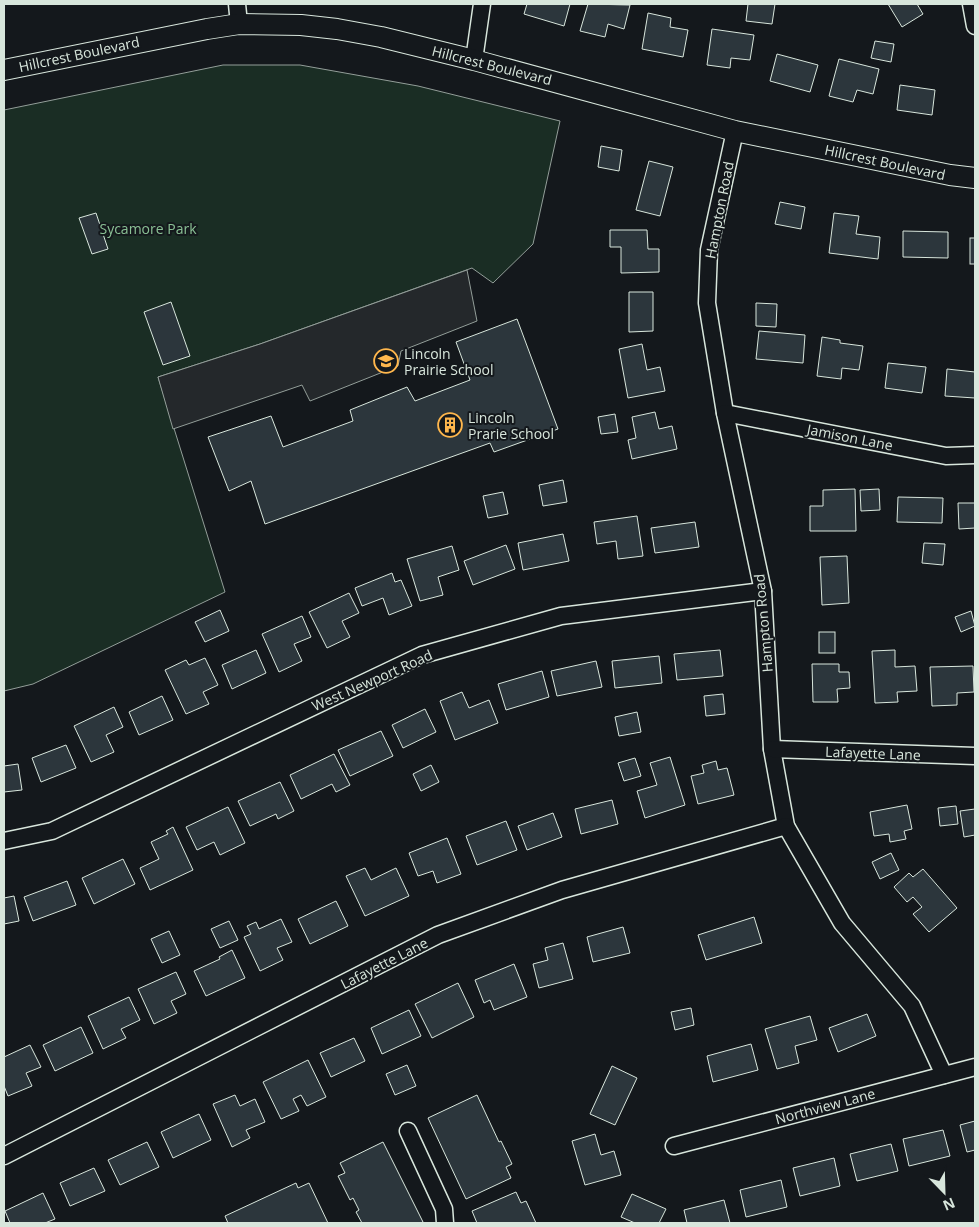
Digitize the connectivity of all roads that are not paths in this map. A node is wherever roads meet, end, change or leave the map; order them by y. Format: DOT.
graph roads {
  1 [pos="238,4"];
  2 [pos="482,4"];
  3 [pos="971,4"];
  4 [pos="239,24"];
  5 [pos="975,26"];
  6 [pos="474,60"];
  7 [pos="4,70"];
  8 [pos="735,131"];
  9 [pos="975,178"];
  10 [pos="724,413"];
  11 [pos="975,455"];
  12 [pos="763,591"];
  13 [pos="772,749"];
  14 [pos="975,756"];
  15 [pos="786,826"];
  16 [pos="4,841"];
  17 [pos="975,1067"];
  18 [pos="944,1075"];
  19 [pos="408,1131"];
  20 [pos="674,1146"];
  21 [pos="4,1156"];
  22 [pos="446,1223"];
  1 -- 4 [label="street"];
  2 -- 6 [label="street"];
  3 -- 5 [label="street"];
  4 -- 6 [label="street, Hillcrest Boulevard"];
  4 -- 7 [label="street, Hillcrest Boulevard"];
  6 -- 8 [label="street, Hillcrest Boulevard"];
  8 -- 9 [label="street, Hillcrest Boulevard"];
  8 -- 10 [label="street, Hampton Road"];
  10 -- 11 [label="street, Jamison Lane"];
  10 -- 12 [label="street, Hampton Road"];
  12 -- 13 [label="street, Hampton Road"];
  12 -- 16 [label="street, West Newport Road"];
  13 -- 14 [label="street, Lafayette Lane"];
  13 -- 15 [label="street, Hampton Road"];
  15 -- 18 [label="street, Hampton Road"];
  15 -- 21 [label="street, Lafayette Lane"];
  17 -- 18 [label="street, Northview Lane"];
  18 -- 20 [label="street, Northview Lane"];
  19 -- 22 [label="street"];
}
